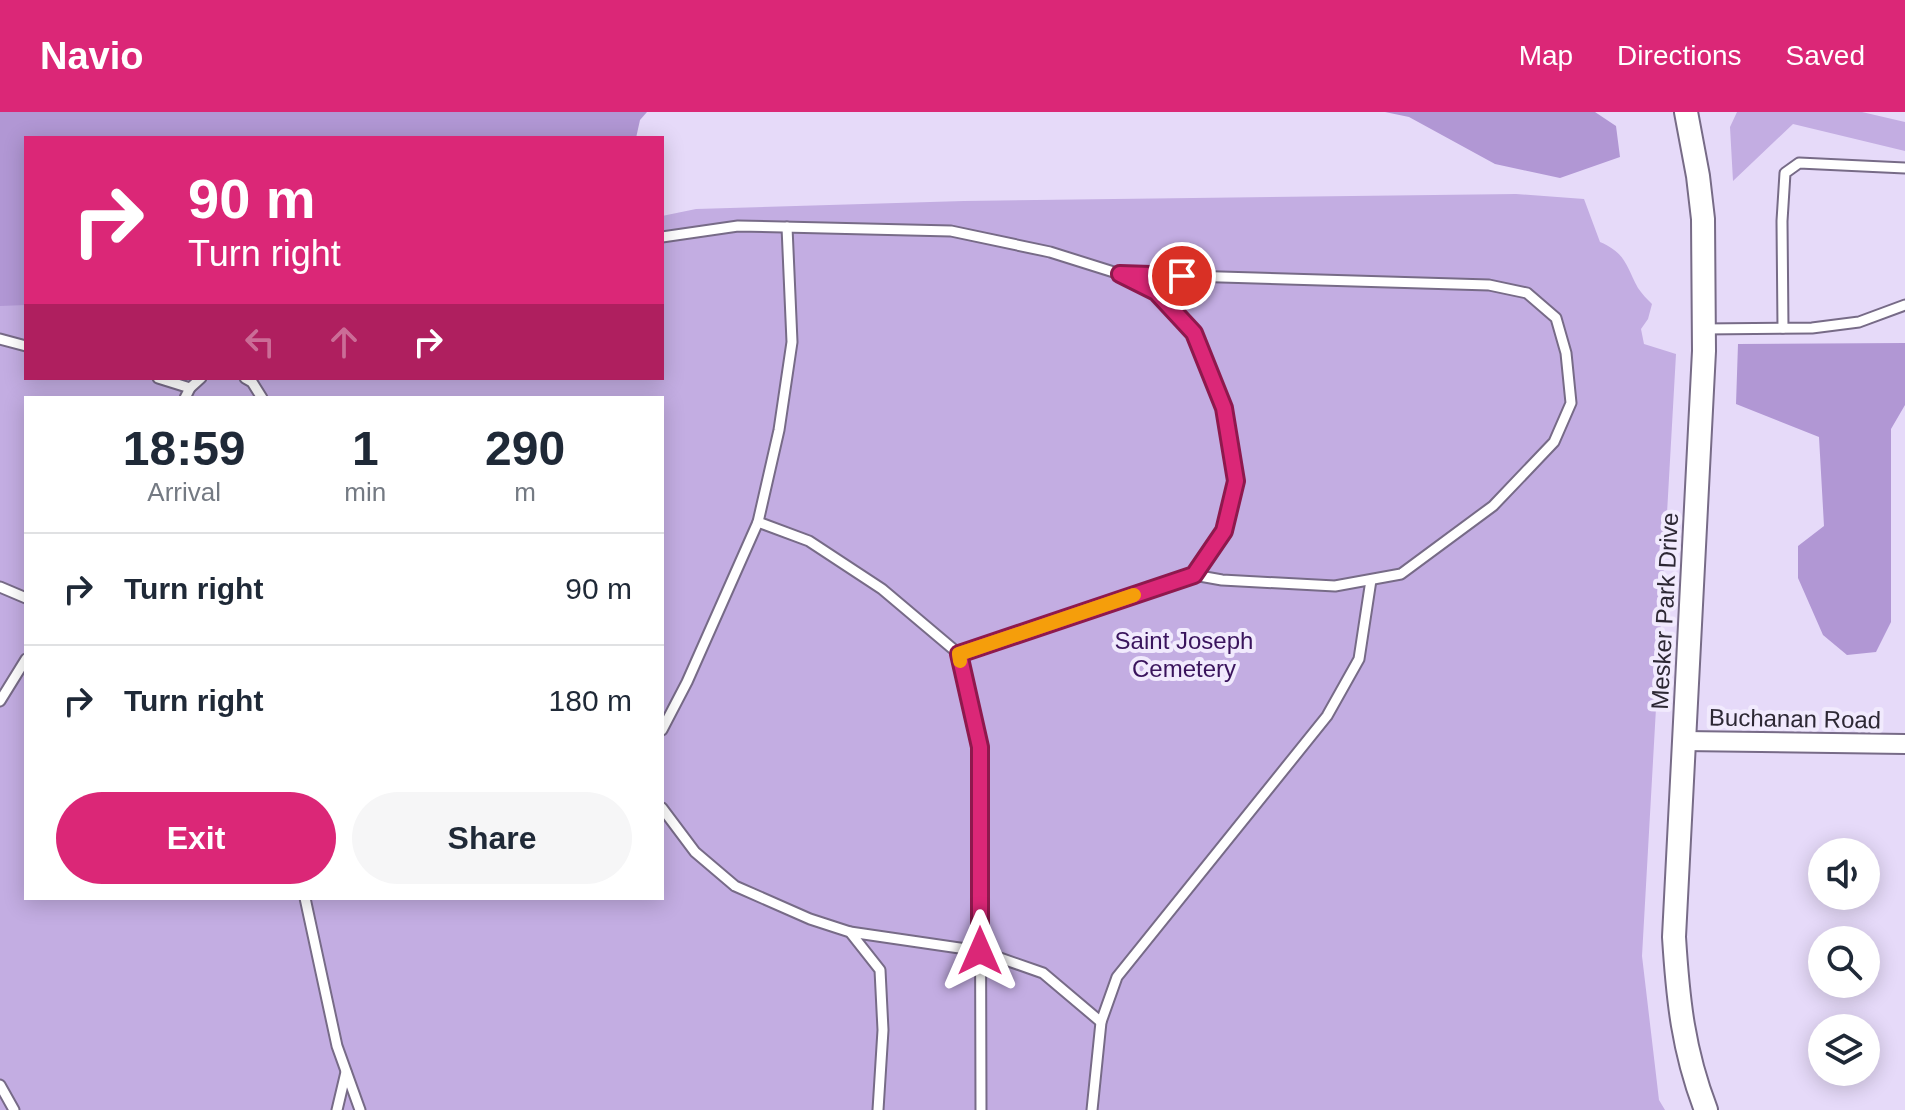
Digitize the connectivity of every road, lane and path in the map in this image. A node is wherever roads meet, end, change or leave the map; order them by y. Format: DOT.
graph roads {
  1 [pos="1686,112"];
  2 [pos="1905,168"];
  3 [pos="787,227"];
  4 [pos="664,237"];
  5 [pos="1120,274"];
  6 [pos="1905,305"];
  7 [pos="1783,328"];
  8 [pos="1703,329"];
  9 [pos="0,339"];
  10 [pos="24,345"];
  11 [pos="164,380"];
  12 [pos="199,380"];
  13 [pos="248,380"];
  14 [pos="190,388"];
  15 [pos="186,396"];
  16 [pos="260,396"];
  17 [pos="758,522"];
  18 [pos="1194,575"];
  19 [pos="1371,580"];
  20 [pos="0,587"];
  21 [pos="24,597"];
  22 [pos="959,654"];
  23 [pos="24,662"];
  24 [pos="0,701"];
  25 [pos="664,726"];
  26 [pos="1684,741"];
  27 [pos="1905,744"];
  28 [pos="664,811"];
  29 [pos="305,900"];
  30 [pos="850,932"];
  31 [pos="980,951"];
  32 [pos="1101,1022"];
  33 [pos="346,1072"];
  34 [pos="0,1085"];
  35 [pos="14,1110"];
  36 [pos="337,1110"];
  37 [pos="360,1110"];
  38 [pos="878,1110"];
  39 [pos="981,1110"];
  40 [pos="1092,1110"];
  41 [pos="1706,1110"];
  1 -- 8 [label="street, Mesker Park Drive"];
  2 -- 7 [label="lane"];
  3 -- 4 [label="lane"];
  3 -- 5 [label="lane"];
  3 -- 17 [label="lane"];
  5 -- 18 [label="lane"];
  5 -- 19 [label="lane"];
  6 -- 7 [label="lane"];
  7 -- 8 [label="lane"];
  8 -- 26 [label="street, Mesker Park Drive"];
  9 -- 10 [label="lane"];
  11 -- 14 [label="lane"];
  12 -- 14 [label="lane"];
  13 -- 16 [label="lane"];
  14 -- 15 [label="lane"];
  17 -- 22 [label="lane"];
  17 -- 25 [label="lane"];
  18 -- 19 [label="lane"];
  18 -- 22 [label="lane"];
  19 -- 32 [label="lane"];
  20 -- 21 [label="lane"];
  22 -- 31 [label="lane"];
  23 -- 24 [label="lane"];
  26 -- 27 [label="street, Buchanan Road"];
  26 -- 41 [label="street, Mesker Park Drive"];
  28 -- 30 [label="lane"];
  29 -- 33 [label="lane"];
  30 -- 31 [label="lane"];
  30 -- 38 [label="lane"];
  31 -- 32 [label="lane"];
  31 -- 39 [label="lane"];
  32 -- 40 [label="lane"];
  33 -- 36 [label="lane"];
  33 -- 37 [label="lane"];
  34 -- 35 [label="lane"];
}
